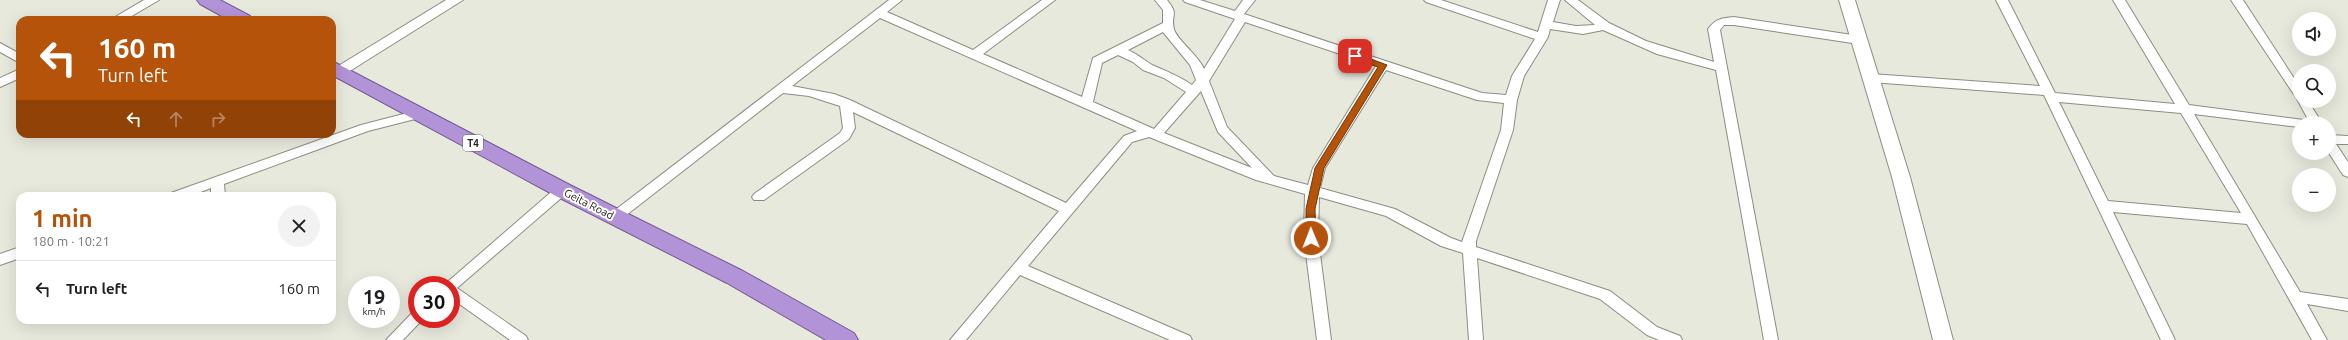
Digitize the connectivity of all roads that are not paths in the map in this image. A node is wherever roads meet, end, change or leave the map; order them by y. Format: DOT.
graph roads {
  1 [pos="153,0"];
  2 [pos="206,0"];
  3 [pos="456,0"];
  4 [pos="896,0"];
  5 [pos="1049,0"];
  6 [pos="1162,0"];
  7 [pos="1189,0"];
  8 [pos="1249,0"];
  9 [pos="1430,0"];
  10 [pos="1554,0"];
  11 [pos="1571,0"];
  12 [pos="1847,0"];
  13 [pos="2002,0"];
  14 [pos="2119,0"];
  15 [pos="2237,0"];
  16 [pos="879,13"];
  17 [pos="123,16"];
  18 [pos="236,16"];
  19 [pos="1239,17"];
  20 [pos="1168,25"];
  21 [pos="1603,25"];
  22 [pos="1544,31"];
  23 [pos="1860,40"];
  24 [pos="0,47"];
  25 [pos="1117,50"];
  26 [pos="974,55"];
  27 [pos="16,57"];
  28 [pos="1383,65"];
  29 [pos="1721,68"];
  30 [pos="336,69"];
  31 [pos="16,75"];
  32 [pos="1871,78"];
  33 [pos="1203,80"];
  34 [pos="0,83"];
  35 [pos="2292,85"];
  36 [pos="780,89"];
  37 [pos="1193,91"];
  38 [pos="2050,94"];
  39 [pos="1511,100"];
  40 [pos="846,103"];
  41 [pos="1086,104"];
  42 [pos="2185,109"];
  43 [pos="419,114"];
  44 [pos="2292,122"];
  45 [pos="1153,133"];
  46 [pos="336,138"];
  47 [pos="336,138"];
  48 [pos="2336,139"];
  49 [pos="2348,140"];
  50 [pos="2336,154"];
  51 [pos="2348,172"];
  52 [pos="217,181"];
  53 [pos="1272,181"];
  54 [pos="562,190"];
  55 [pos="187,192"];
  56 [pos="218,192"];
  57 [pos="1312,193"];
  58 [pos="759,197"];
  59 [pos="2104,206"];
  60 [pos="1067,209"];
  61 [pos="616,217"];
  62 [pos="2251,219"];
  63 [pos="1468,249"];
  64 [pos="16,254"];
  65 [pos="0,260"];
  66 [pos="1018,268"];
  67 [pos="460,277"];
  68 [pos="460,297"];
  69 [pos="2296,297"];
  70 [pos="2348,305"];
  71 [pos="408,326"];
  72 [pos="393,340"];
  73 [pos="521,340"];
  74 [pos="846,340"];
  75 [pos="957,340"];
  76 [pos="1185,340"];
  77 [pos="1324,340"];
  78 [pos="1476,340"];
  79 [pos="1675,340"];
  80 [pos="1771,340"];
  81 [pos="1943,340"];
  82 [pos="2168,340"];
  83 [pos="2320,340"];
  1 -- 17 [label="street"];
  2 -- 18 [label="highway"];
  3 -- 30 [label="street"];
  4 -- 16 [label="street"];
  5 -- 26 [label="street"];
  6 -- 20 [label="street"];
  7 -- 19 [label="street"];
  8 -- 19 [label="street"];
  9 -- 22 [label="street"];
  10 -- 22 [label="street"];
  11 -- 21 [label="street"];
  12 -- 23 [label="main road"];
  13 -- 38 [label="street"];
  14 -- 42 [label="street"];
  15 -- 35 [label="street"];
  16 -- 26 [label="street"];
  16 -- 36 [label="street"];
  19 -- 28 [label="street"];
  19 -- 33 [label="street"];
  20 -- 25 [label="street"];
  20 -- 33 [label="street"];
  21 -- 22 [label="street"];
  21 -- 29 [label="street"];
  22 -- 39 [label="street"];
  23 -- 29 [label="street"];
  23 -- 32 [label="main road"];
  24 -- 27 [label="street"];
  25 -- 37 [label="street"];
  25 -- 41 [label="street"];
  26 -- 41 [label="street"];
  28 -- 39 [label="street"];
  28 -- 57 [label="street"];
  29 -- 80 [label="street"];
  30 -- 43 [label="highway, Geita Road / T4"];
  31 -- 34 [label="street"];
  32 -- 38 [label="street"];
  32 -- 81 [label="main road"];
  33 -- 37 [label="street"];
  33 -- 53 [label="street"];
  36 -- 40 [label="street"];
  36 -- 61 [label="street"];
  37 -- 45 [label="street"];
  38 -- 42 [label="street"];
  38 -- 59 [label="street"];
  39 -- 63 [label="street"];
  40 -- 58 [label="street"];
  40 -- 60 [label="street"];
  41 -- 45 [label="street"];
  42 -- 44 [label="street"];
  42 -- 62 [label="street"];
  43 -- 47 [label="street"];
  43 -- 54 [label="highway, Geita Road / T4"];
  45 -- 53 [label="street"];
  45 -- 60 [label="street"];
  46 -- 52 [label="street"];
  48 -- 49 [label="street"];
  50 -- 51 [label="street"];
  52 -- 55 [label="street"];
  52 -- 56 [label="street"];
  53 -- 57 [label="street"];
  54 -- 61 [label="highway, Geita Road / T4"];
  54 -- 67 [label="street"];
  57 -- 63 [label="street"];
  57 -- 77 [label="street"];
  59 -- 62 [label="street"];
  59 -- 82 [label="street"];
  60 -- 66 [label="street"];
  61 -- 74 [label="highway, Geita Road / T4"];
  62 -- 69 [label="street"];
  63 -- 78 [label="street"];
  63 -- 79 [label="street"];
  64 -- 65 [label="street"];
  66 -- 75 [label="street"];
  66 -- 76 [label="street"];
  68 -- 73 [label="street"];
  69 -- 70 [label="street"];
  69 -- 83 [label="street"];
  71 -- 72 [label="street"];
}
